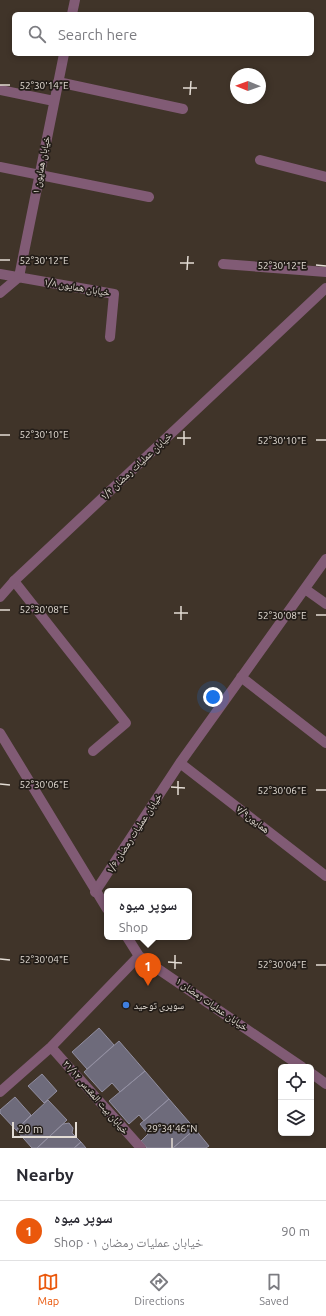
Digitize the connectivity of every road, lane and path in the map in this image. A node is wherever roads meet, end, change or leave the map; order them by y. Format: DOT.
graph roads {
  1 [pos="75,0"];
  2 [pos="72,12"];
  3 [pos="64,56"];
  4 [pos="58,82"];
  5 [pos="0,90"];
  6 [pos="54,101"];
  7 [pos="183,109"];
  8 [pos="260,160"];
  9 [pos="0,167"];
  10 [pos="39,176"];
  11 [pos="326,177"];
  12 [pos="150,197"];
  13 [pos="222,264"];
  14 [pos="326,272"];
  15 [pos="0,274"];
  16 [pos="19,277"];
  17 [pos="326,288"];
  18 [pos="0,293"];
  19 [pos="110,338"];
  20 [pos="326,559"];
  21 [pos="14,581"];
  22 [pos="305,589"];
  23 [pos="0,597"];
  24 [pos="326,604"];
  25 [pos="241,677"];
  26 [pos="0,733"];
  27 [pos="326,743"];
  28 [pos="93,751"];
  29 [pos="180,763"];
  30 [pos="326,876"];
  31 [pos="95,892"];
  32 [pos="104,905"];
  33 [pos="128,940"];
  34 [pos="140,956"];
  35 [pos="51,1046"];
  36 [pos="298,1064"];
  37 [pos="314,1075"];
  38 [pos="326,1084"];
  39 [pos="0,1092"];
  40 [pos="140,1148"];
  1 -- 2 [label="street"];
  3 -- 4 [label="street, خیابان همایون ۱"];
  4 -- 6 [label="street, خیابان همایون ۱"];
  4 -- 7 [label="street"];
  5 -- 6 [label="street"];
  6 -- 10 [label="street, خیابان همایون ۱"];
  8 -- 11 [label="street"];
  9 -- 10 [label="street"];
  10 -- 12 [label="street"];
  10 -- 16 [label="street, خیابان همایون ۱"];
  13 -- 14 [label="street"];
  15 -- 16 [label="street"];
  16 -- 18 [label="street"];
  16 -- 19 [label="street, خیابان همایون ۱/۸"];
  17 -- 21 [label="street, خیابان عملیات رمضان ۱/۴"];
  20 -- 22 [label="street, خیابان عملیات رمضان ۱/۶"];
  21 -- 23 [label="street, خیابان عملیات رمضان ۱/۴"];
  21 -- 28 [label="street"];
  22 -- 24 [label="street"];
  22 -- 25 [label="street, خیابان عملیات رمضان ۱/۶"];
  25 -- 27 [label="street"];
  25 -- 29 [label="street, خیابان عملیات رمضان ۱/۶"];
  26 -- 31 [label="street"];
  29 -- 30 [label="street, همایون۷/۹"];
  29 -- 31 [label="street, خیابان عملیات رمضان ۱/۶"];
  31 -- 32 [label="street"];
  33 -- 34 [label="street, خیابان عملیات رمضان ۱"];
  34 -- 35 [label="street"];
  34 -- 36 [label="street, خیابان عملیات رمضان ۱"];
  35 -- 39 [label="street"];
  35 -- 40 [label="street, خیابان بیت المقدس ۲۱/۱۲"];
  37 -- 38 [label="street"];
}
